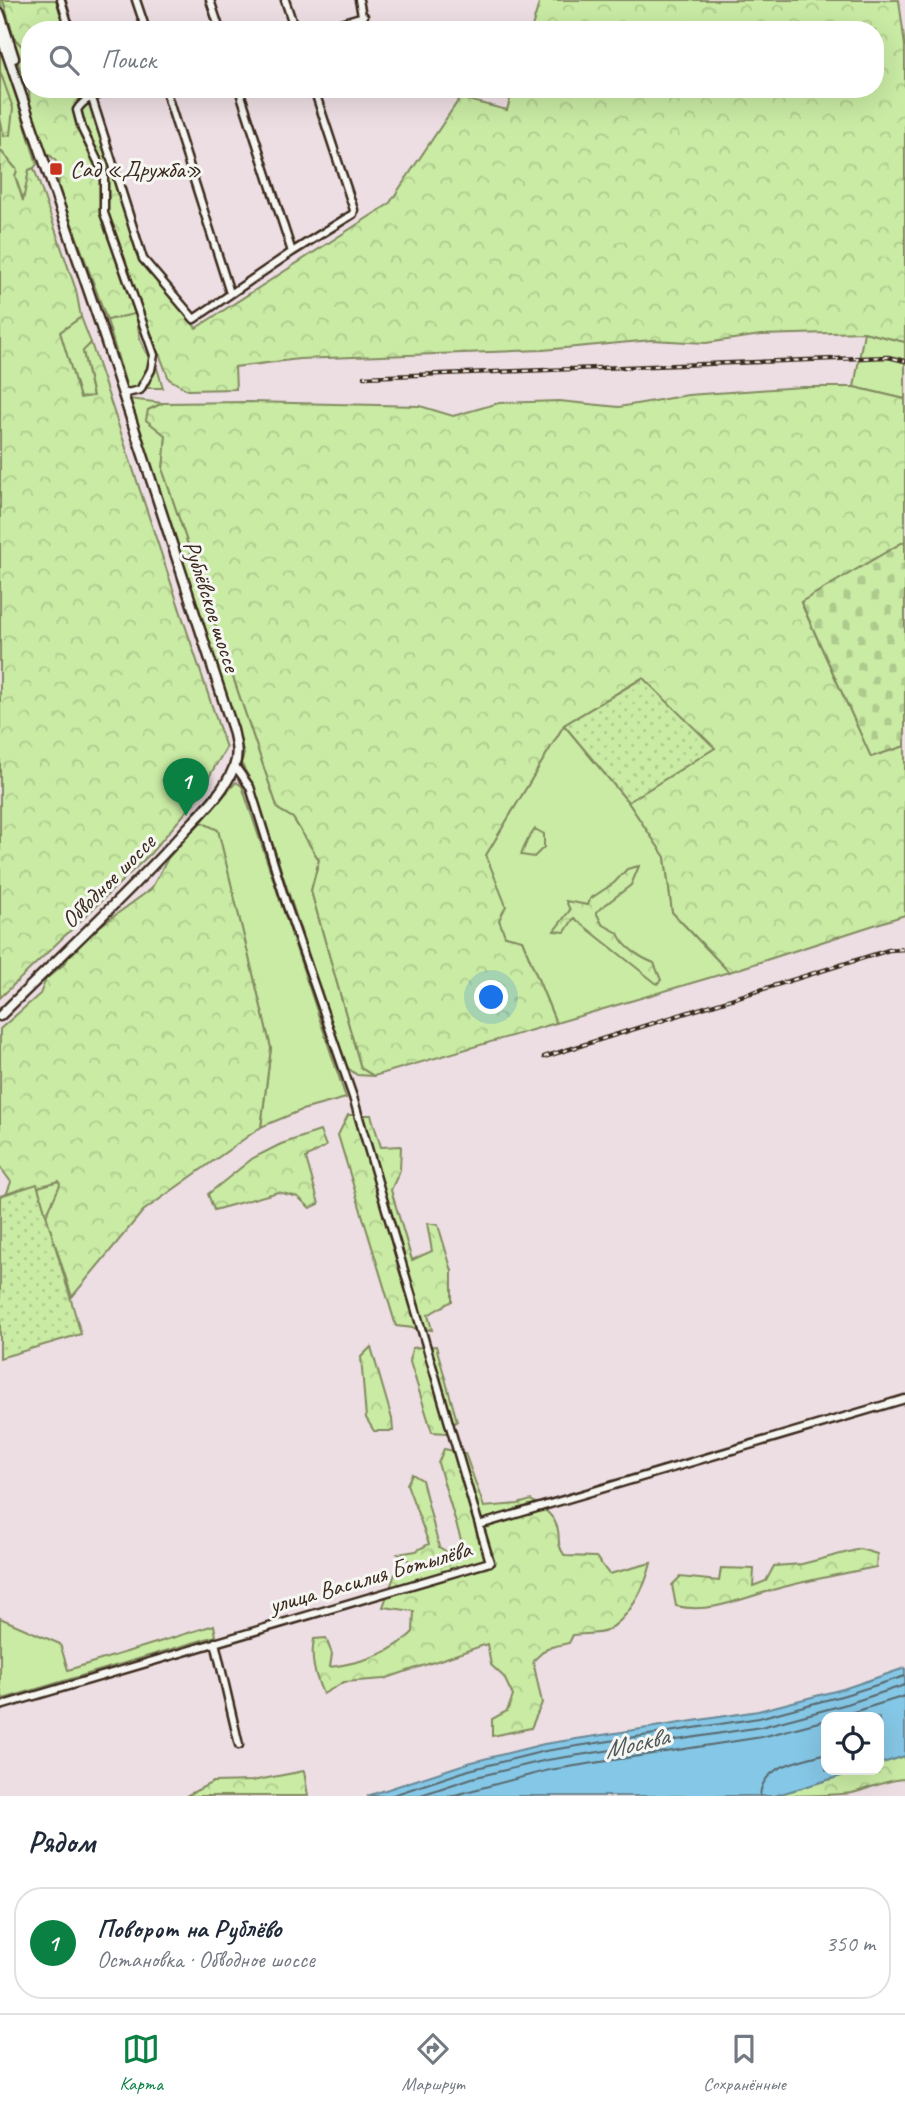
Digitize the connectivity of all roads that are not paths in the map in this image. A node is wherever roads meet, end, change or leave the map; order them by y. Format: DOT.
graph roads {
  1 [pos="61,0"];
  2 [pos="136,0"];
  3 [pos="210,0"];
  4 [pos="285,0"];
  5 [pos="359,0"];
  6 [pos="0,14"];
  7 [pos="364,16"];
  8 [pos="67,21"];
  9 [pos="143,21"];
  10 [pos="217,21"];
  11 [pos="292,21"];
  12 [pos="347,21"];
  13 [pos="364,21"];
  14 [pos="0,33"];
  15 [pos="21,81"];
  16 [pos="21,93"];
  17 [pos="23,98"];
  18 [pos="25,98"];
  19 [pos="86,98"];
  20 [pos="92,98"];
  21 [pos="168,98"];
  22 [pos="242,98"];
  23 [pos="317,98"];
  24 [pos="32,125"];
  25 [pos="292,252"];
  26 [pos="230,293"];
  27 [pos="122,394"];
  28 [pos="235,766"];
  29 [pos="0,1016"];
  30 [pos="905,1399"];
  31 [pos="479,1525"];
  32 [pos="215,1642"];
  33 [pos="0,1706"];
  34 [pos="239,1745"];
  1 -- 8 [label="street"];
  2 -- 9 [label="street"];
  3 -- 10 [label="street"];
  4 -- 11 [label="street"];
  5 -- 7 [label="street"];
  6 -- 15 [label="street, Рублёвское шоссе"];
  7 -- 12 [label="street"];
  7 -- 13 [label="street"];
  14 -- 16 [label="street, Рублёвское шоссе"];
  17 -- 24 [label="street, Рублёвское шоссе"];
  18 -- 24 [label="street, Рублёвское шоссе"];
  19 -- 27 [label="street"];
  20 -- 26 [label="street"];
  21 -- 26 [label="street"];
  22 -- 25 [label="street"];
  23 -- 25 [label="street"];
  24 -- 27 [label="street, Рублёвское шоссе"];
  25 -- 26 [label="street"];
  27 -- 28 [label="street, Рублёвское шоссе"];
  28 -- 29 [label="street, Обводное шоссе"];
  28 -- 31 [label="street, Рублёвское шоссе"];
  30 -- 31 [label="street, улица Василия Ботылёва"];
  31 -- 32 [label="street, улица Василия Ботылёва"];
  32 -- 33 [label="street, улица Василия Ботылёва"];
  32 -- 34 [label="street"];
}
